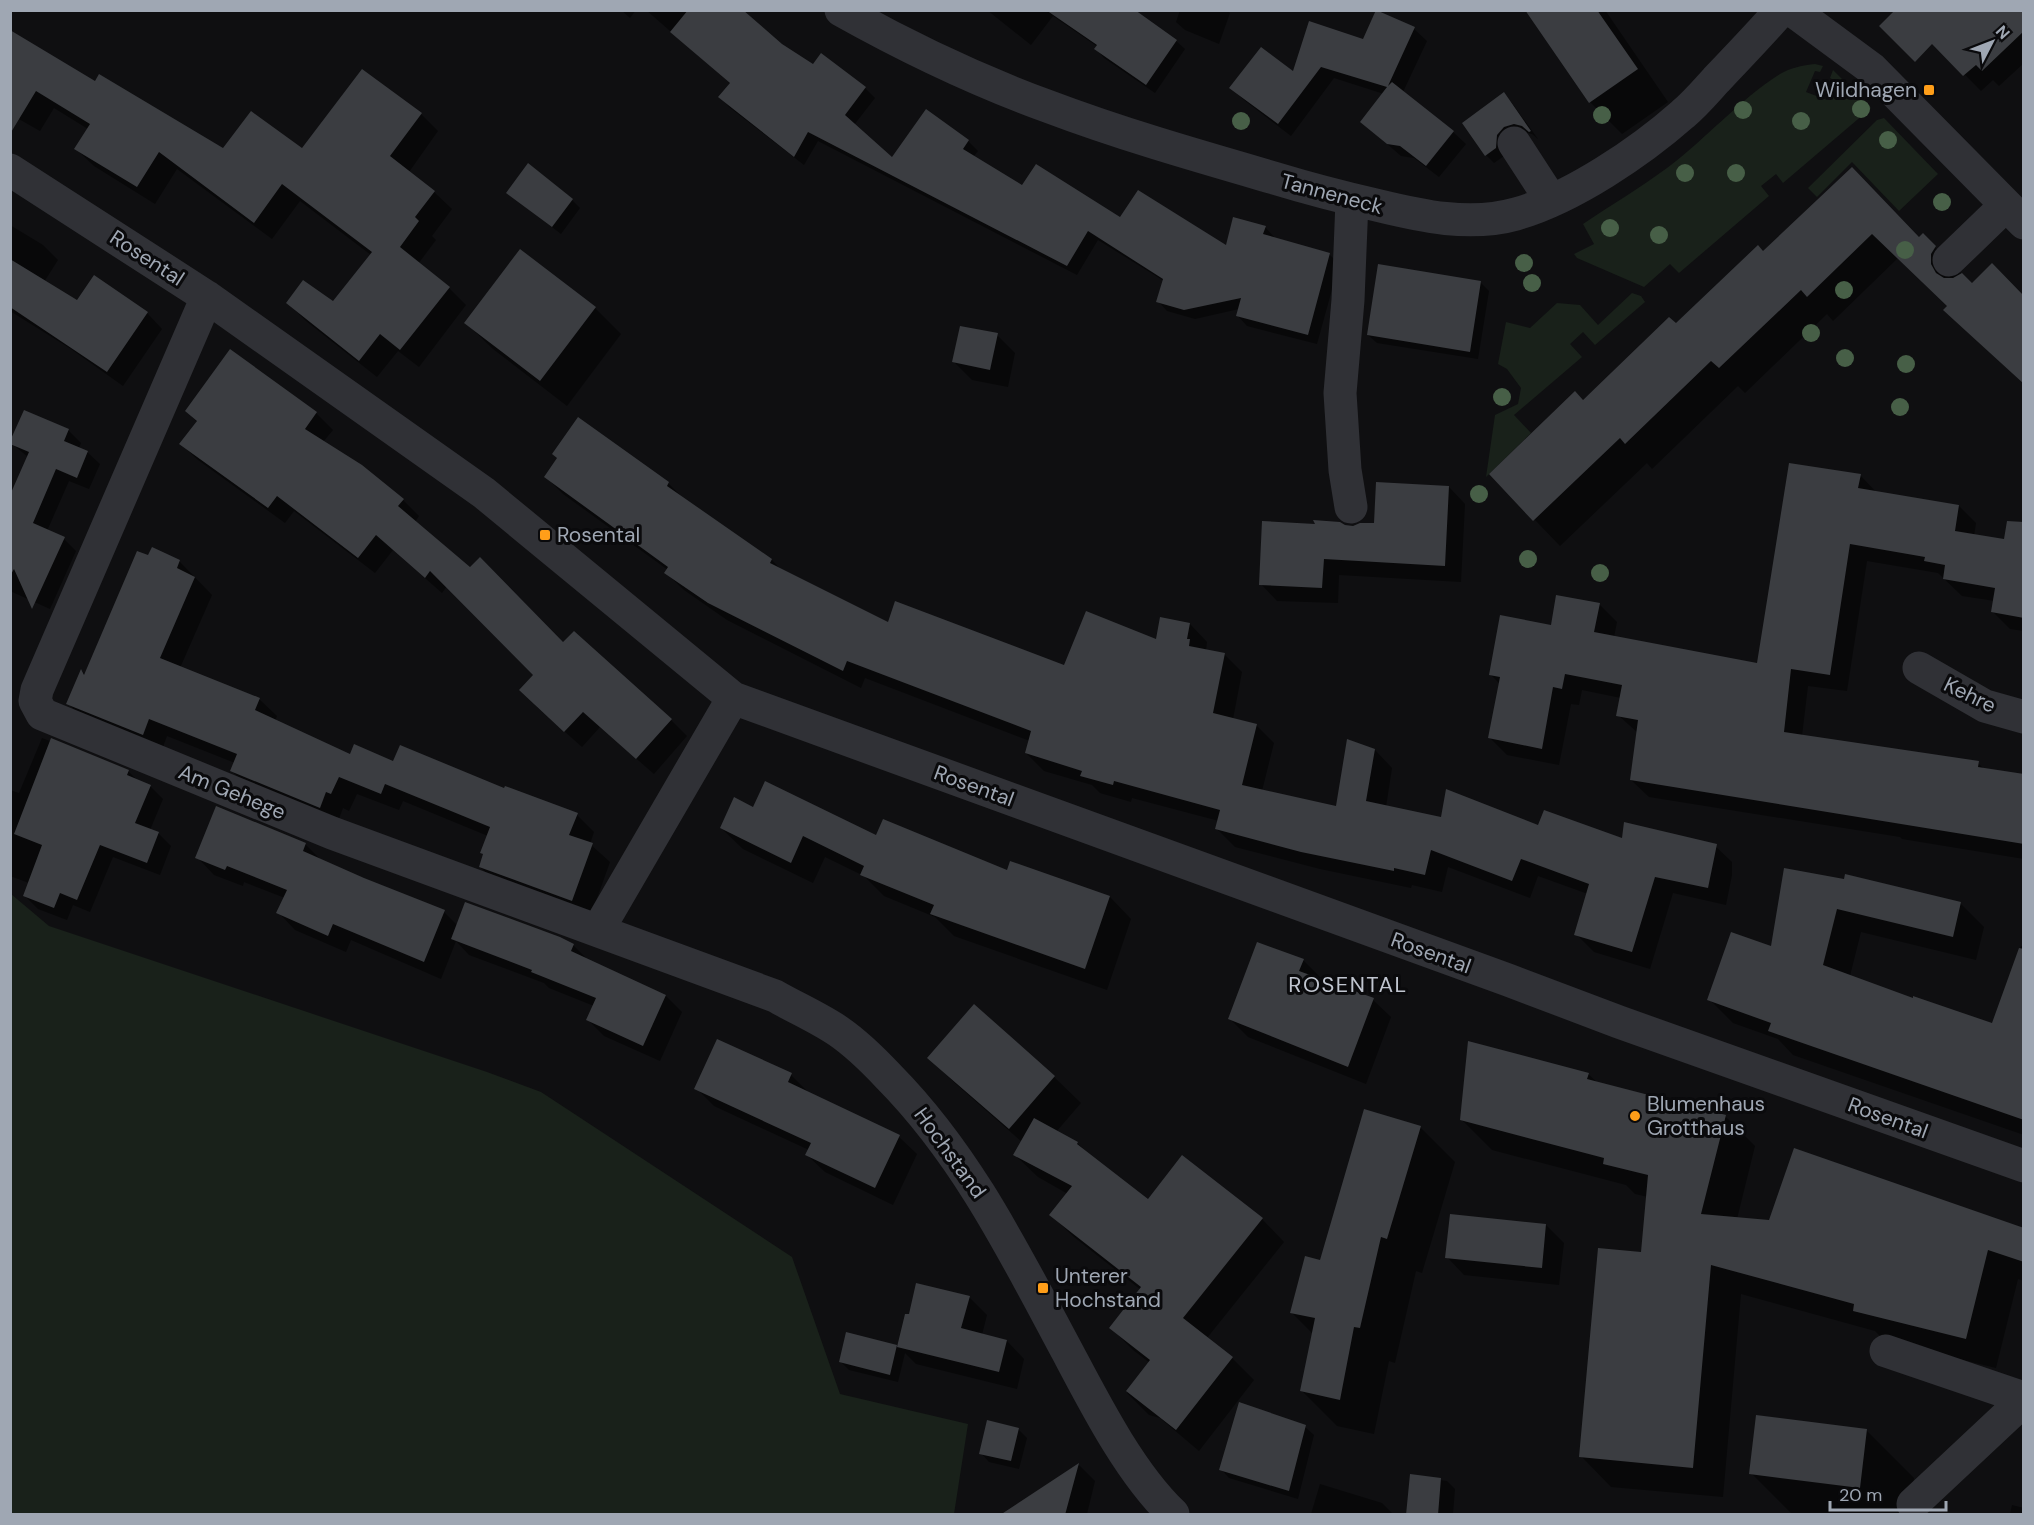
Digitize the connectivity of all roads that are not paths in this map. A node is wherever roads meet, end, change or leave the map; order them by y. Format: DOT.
graph roads {
  1 [pos="841,10"];
  2 [pos="1782,10"];
  3 [pos="1792,10"];
  4 [pos="1514,143"];
  5 [pos="10,170"];
  6 [pos="1551,200"];
  7 [pos="1352,201"];
  8 [pos="2014,214"];
  9 [pos="1949,260"];
  10 [pos="207,297"];
  11 [pos="1351,507"];
  12 [pos="1918,668"];
  13 [pos="733,698"];
  14 [pos="2024,717"];
  15 [pos="598,930"];
  16 [pos="2024,1166"];
  17 [pos="1886,1351"];
  18 [pos="2019,1410"];
  19 [pos="1912,1504"];
  20 [pos="1173,1515"];
  1 -- 7 [label="street, Tanneneck"];
  2 -- 6 [label="street, Tanneneck"];
  3 -- 8 [label="street"];
  4 -- 6 [label="street"];
  5 -- 10 [label="street, Rosental"];
  6 -- 7 [label="street, Tanneneck"];
  7 -- 11 [label="street"];
  8 -- 9 [label="street"];
  10 -- 13 [label="street, Rosental"];
  10 -- 15 [label="street, Am Gehege"];
  12 -- 14 [label="street, Kehre"];
  13 -- 15 [label="street"];
  13 -- 16 [label="street, Rosental"];
  15 -- 20 [label="street, Hochstand"];
  17 -- 18 [label="street"];
  18 -- 19 [label="street"];
}
